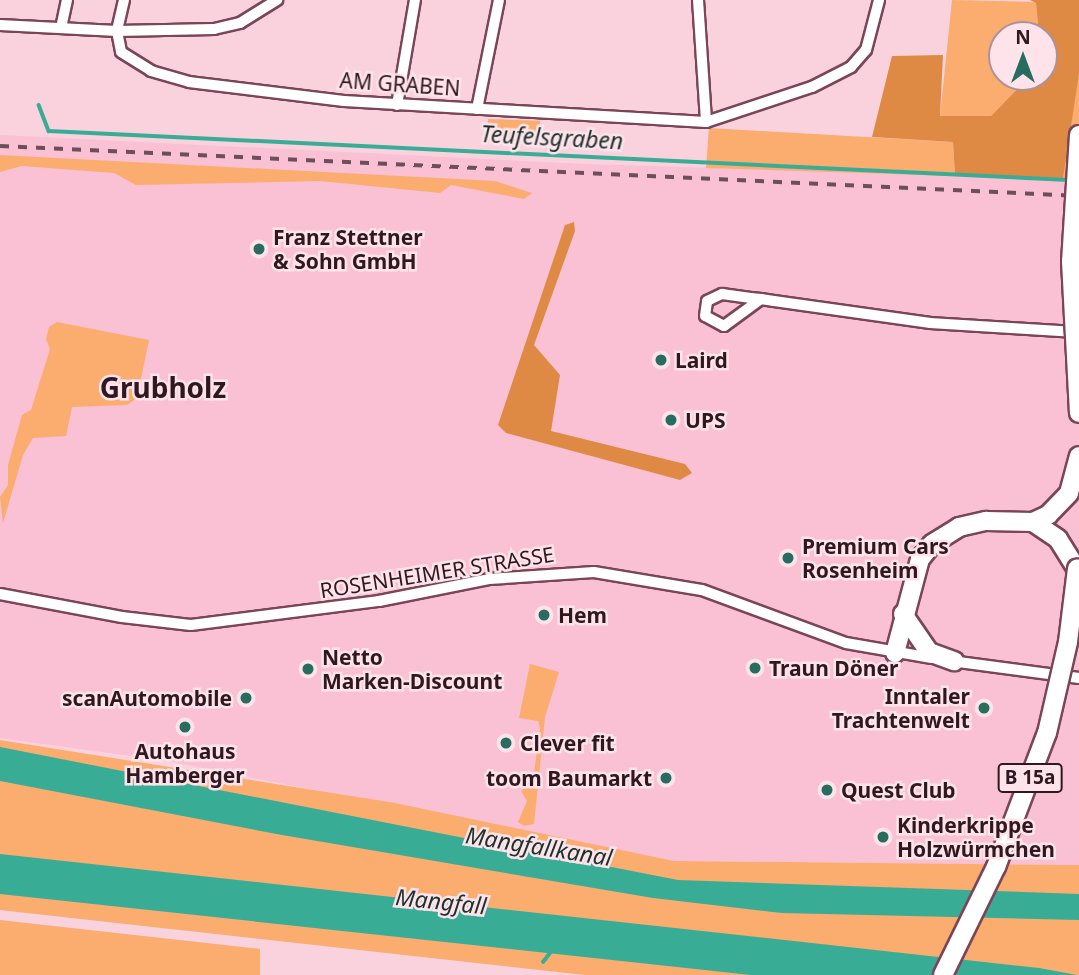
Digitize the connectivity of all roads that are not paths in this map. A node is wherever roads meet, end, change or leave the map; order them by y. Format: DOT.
graph roads {
  1 [pos="67,0"];
  2 [pos="124,0"];
  3 [pos="277,0"];
  4 [pos="415,0"];
  5 [pos="499,0"];
  6 [pos="698,0"];
  7 [pos="879,0"];
  8 [pos="0,25"];
  9 [pos="61,28"];
  10 [pos="117,31"];
  11 [pos="397,105"];
  12 [pos="477,109"];
  13 [pos="706,122"];
  14 [pos="1079,135"];
  15 [pos="761,299"];
  16 [pos="1079,332"];
  17 [pos="1079,413"];
  18 [pos="1079,456"];
  19 [pos="1033,523"];
  20 [pos="1079,543"];
  21 [pos="1078,567"];
  22 [pos="0,594"];
  23 [pos="903,614"];
  24 [pos="895,653"];
  25 [pos="954,661"];
  26 [pos="1079,678"];
  27 [pos="943,975"];
  1 -- 9 [label="street"];
  2 -- 10 [label="street"];
  3 -- 10 [label="street"];
  4 -- 11 [label="street"];
  5 -- 12 [label="street"];
  6 -- 13 [label="street"];
  7 -- 13 [label="street"];
  8 -- 9 [label="street"];
  9 -- 10 [label="street"];
  10 -- 11 [label="street, AM GRABEN"];
  11 -- 12 [label="street, AM GRABEN"];
  12 -- 13 [label="street, AM GRABEN"];
  14 -- 17 [label="highway, bridge"];
  15 -- 15 [label="street"];
  15 -- 16 [label="street"];
  18 -- 19 [label="highway"];
  19 -- 21 [label="highway"];
  19 -- 23 [label="highway"];
  20 -- 21 [label="highway, B 15a"];
  21 -- 27 [label="highway, B 15a, bridge"];
  22 -- 24 [label="street, ROSENHEIMER STRASSE"];
  23 -- 24 [label="highway"];
  23 -- 25 [label="highway"];
  24 -- 25 [label="street, ROSENHEIMER STRASSE"];
  25 -- 26 [label="street, ROSENHEIMER STRASSE"];
}
